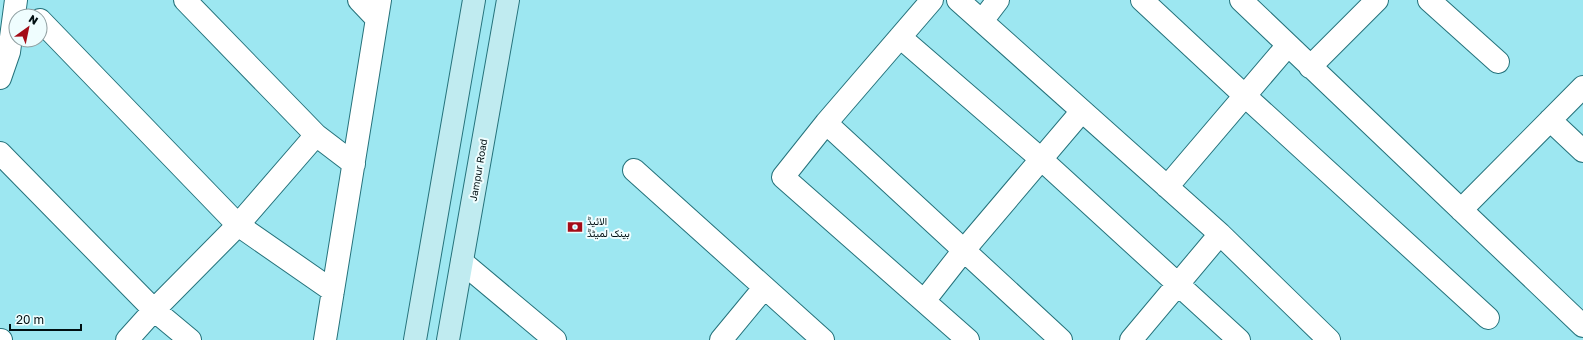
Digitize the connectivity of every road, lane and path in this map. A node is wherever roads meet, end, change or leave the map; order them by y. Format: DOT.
graph roads {
  1 [pos="16,0"];
  2 [pos="21,0"];
  3 [pos="185,0"];
  4 [pos="359,0"];
  5 [pos="474,0"];
  6 [pos="508,0"];
  7 [pos="932,0"];
  8 [pos="958,0"];
  9 [pos="998,0"];
  10 [pos="1142,0"];
  11 [pos="1241,0"];
  12 [pos="1377,0"];
  13 [pos="1430,0"];
  14 [pos="29,8"];
  15 [pos="379,9"];
  16 [pos="982,21"];
  17 [pos="48,28"];
  18 [pos="900,37"];
  19 [pos="1288,45"];
  20 [pos="1498,62"];
  21 [pos="1310,67"];
  22 [pos="0,78"];
  23 [pos="1583,87"];
  24 [pos="1244,95"];
  25 [pos="1082,111"];
  26 [pos="1550,120"];
  27 [pos="826,123"];
  28 [pos="316,135"];
  29 [pos="1583,152"];
  30 [pos="0,153"];
  31 [pos="1041,159"];
  32 [pos="354,164"];
  33 [pos="634,170"];
  34 [pos="1167,187"];
  35 [pos="1461,210"];
  36 [pos="238,225"];
  37 [pos="1220,234"];
  38 [pos="964,250"];
  39 [pos="462,262"];
  40 [pos="1179,283"];
  41 [pos="764,288"];
  42 [pos="333,291"];
  43 [pos="924,301"];
  44 [pos="154,310"];
  45 [pos="1488,318"];
  46 [pos="1583,326"];
  47 [pos="127,340"];
  48 [pos="190,340"];
  49 [pos="325,340"];
  50 [pos="415,340"];
  51 [pos="448,340"];
  52 [pos="555,340"];
  53 [pos="721,340"];
  54 [pos="822,340"];
  55 [pos="968,340"];
  56 [pos="1061,340"];
  57 [pos="1131,340"];
  58 [pos="1239,340"];
  59 [pos="1329,340"];
  1 -- 22 [label="street"];
  2 -- 14 [label="street"];
  3 -- 28 [label="street"];
  4 -- 15 [label="street"];
  5 -- 50 [label="main road"];
  6 -- 39 [label="main road, Jampur Road"];
  7 -- 18 [label="street"];
  8 -- 16 [label="street"];
  9 -- 16 [label="street"];
  10 -- 24 [label="street"];
  11 -- 19 [label="street"];
  12 -- 21 [label="street"];
  13 -- 20 [label="street"];
  15 -- 32 [label="street"];
  16 -- 25 [label="street"];
  17 -- 36 [label="street"];
  18 -- 27 [label="street"];
  18 -- 31 [label="street"];
  19 -- 21 [label="street"];
  19 -- 24 [label="street"];
  21 -- 35 [label="street"];
  23 -- 26 [label="street"];
  24 -- 34 [label="street"];
  24 -- 45 [label="street"];
  25 -- 31 [label="street"];
  25 -- 34 [label="street"];
  26 -- 29 [label="street"];
  26 -- 35 [label="street"];
  27 -- 38 [label="street"];
  27 -- 43 [label="street"];
  28 -- 32 [label="street"];
  28 -- 36 [label="street"];
  30 -- 44 [label="street"];
  31 -- 38 [label="street"];
  31 -- 40 [label="street"];
  32 -- 42 [label="street"];
  33 -- 41 [label="street"];
  34 -- 37 [label="street"];
  35 -- 46 [label="street"];
  36 -- 42 [label="street"];
  36 -- 44 [label="street"];
  37 -- 40 [label="street"];
  37 -- 59 [label="street"];
  38 -- 43 [label="street"];
  38 -- 56 [label="street"];
  39 -- 51 [label="main road, Jampur Road"];
  39 -- 52 [label="street"];
  40 -- 57 [label="street"];
  40 -- 58 [label="street"];
  41 -- 53 [label="street"];
  41 -- 54 [label="street"];
  42 -- 49 [label="street"];
  43 -- 55 [label="street"];
  44 -- 47 [label="street"];
  44 -- 48 [label="street"];
}
